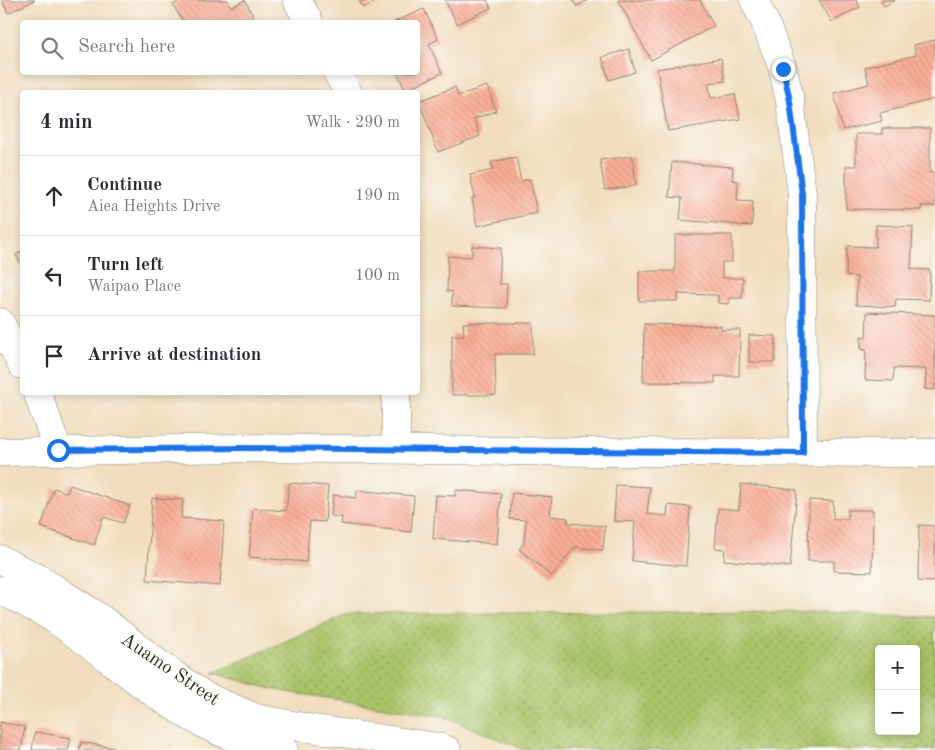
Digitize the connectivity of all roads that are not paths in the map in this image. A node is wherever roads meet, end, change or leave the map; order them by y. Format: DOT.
graph roads {
  1 [pos="297,0"];
  2 [pos="754,0"];
  3 [pos="308,20"];
  4 [pos="339,75"];
  5 [pos="347,90"];
  6 [pos="0,322"];
  7 [pos="20,361"];
  8 [pos="38,395"];
  9 [pos="396,395"];
  10 [pos="396,449"];
  11 [pos="58,450"];
  12 [pos="0,452"];
  13 [pos="803,453"];
  14 [pos="935,453"];
  15 [pos="0,559"];
  16 [pos="0,590"];
  17 [pos="284,750"];
  18 [pos="447,750"];
  1 -- 3 [label="street"];
  2 -- 13 [label="street"];
  4 -- 5 [label="street"];
  6 -- 7 [label="street"];
  8 -- 11 [label="street"];
  9 -- 10 [label="street"];
  10 -- 11 [label="street"];
  10 -- 13 [label="street"];
  11 -- 12 [label="street"];
  13 -- 14 [label="street"];
  15 -- 18 [label="street, Auamo Street"];
  16 -- 17 [label="street, Auamo Street"];
}
